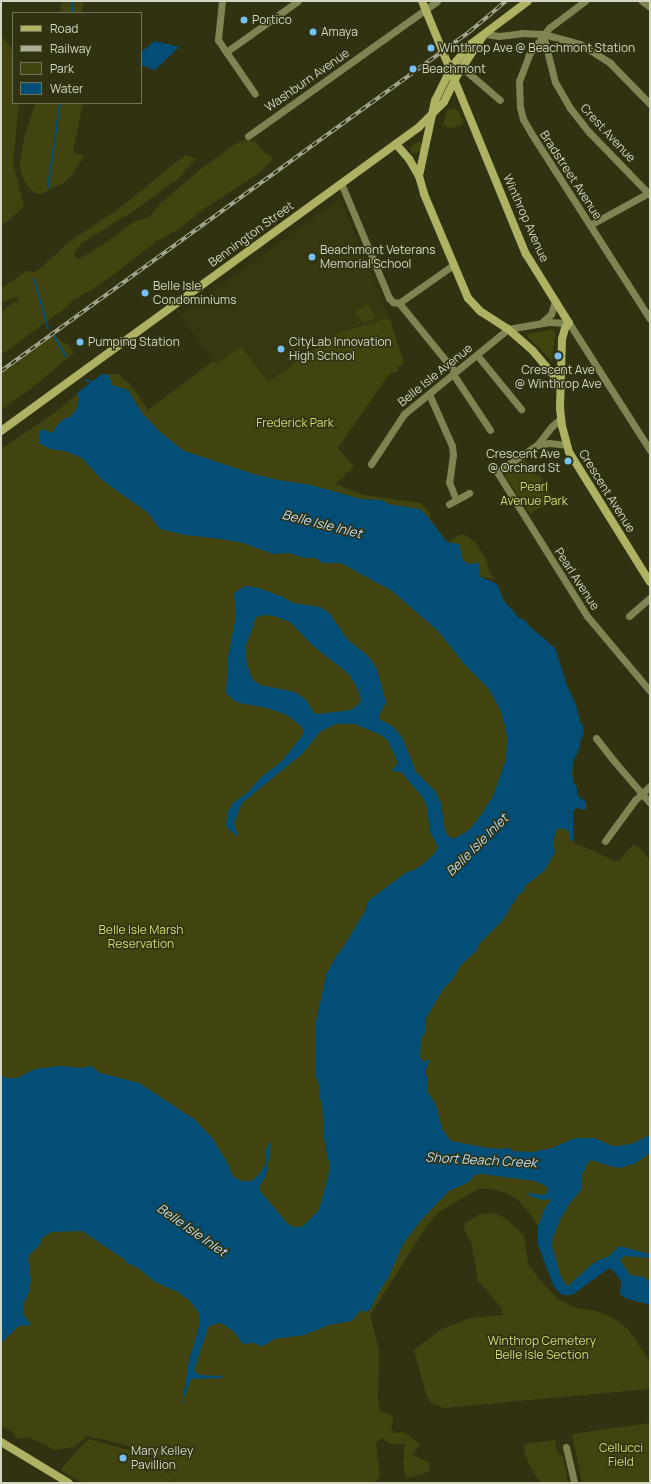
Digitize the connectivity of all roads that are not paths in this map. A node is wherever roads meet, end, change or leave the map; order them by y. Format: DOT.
graph roads {
  1 [pos="222,1"];
  2 [pos="298,1"];
  3 [pos="422,1"];
  4 [pos="437,1"];
  5 [pos="528,1"];
  6 [pos="586,1"];
  7 [pos="642,1"];
  8 [pos="650,7"];
  9 [pos="425,10"];
  10 [pos="544,34"];
  11 [pos="485,35"];
  12 [pos="226,52"];
  13 [pos="455,61"];
  14 [pos="463,68"];
  15 [pos="450,69"];
  16 [pos="455,81"];
  17 [pos="255,94"];
  18 [pos="500,100"];
  19 [pos="650,104"];
  20 [pos="434,109"];
  21 [pos="248,136"];
  22 [pos="396,144"];
  23 [pos="419,176"];
  24 [pos="341,183"];
  25 [pos="649,193"];
  26 [pos="590,225"];
  27 [pos="453,265"];
  28 [pos="555,301"];
  29 [pos="399,303"];
  30 [pos="650,319"];
  31 [pos="569,323"];
  32 [pos="541,324"];
  33 [pos="508,329"];
  34 [pos="477,355"];
  35 [pos="454,373"];
  36 [pos="560,383"];
  37 [pos="429,394"];
  38 [pos="521,409"];
  39 [pos="561,418"];
  40 [pos="490,430"];
  41 [pos="1,431"];
  42 [pos="537,445"];
  43 [pos="566,445"];
  44 [pos="650,450"];
  45 [pos="371,464"];
  46 [pos="470,493"];
  47 [pos="456,500"];
  48 [pos="449,504"];
  49 [pos="650,582"];
  50 [pos="650,598"];
  51 [pos="628,616"];
  52 [pos="650,690"];
  53 [pos="596,738"];
  54 [pos="650,786"];
  55 [pos="641,793"];
  56 [pos="650,803"];
  57 [pos="605,842"];
  58 [pos="1,1442"];
  59 [pos="566,1446"];
  60 [pos="59,1480"];
  61 [pos="69,1483"];
  62 [pos="574,1483"];
  1 -- 12 [label="street"];
  2 -- 12 [label="street"];
  3 -- 9 [label="street, Winthrop Avenue"];
  4 -- 9 [label="street, Washburn Avenue"];
  5 -- 11 [label="street, Bennington Street"];
  6 -- 10 [label="street, Bradstreet Avenue"];
  7 -- 8 [label="street"];
  9 -- 15 [label="street, Winthrop Avenue"];
  9 -- 21 [label="street, Washburn Avenue"];
  10 -- 11 [label="street"];
  10 -- 19 [label="street"];
  10 -- 25 [label="street, Crest Avenue"];
  10 -- 26 [label="street, Bradstreet Avenue"];
  11 -- 13 [label="street, Bennington Street"];
  11 -- 14 [label="street, Bennington Street"];
  12 -- 17 [label="street"];
  13 -- 14 [label="street"];
  13 -- 15 [label="street, Bennington Street"];
  14 -- 16 [label="street, Bennington Street"];
  14 -- 18 [label="street"];
  15 -- 16 [label="street, Winthrop Avenue"];
  15 -- 20 [label="street, Bennington Street"];
  16 -- 20 [label="street, Bennington Street"];
  16 -- 28 [label="street, Winthrop Avenue"];
  20 -- 22 [label="street, Bennington Street"];
  20 -- 23 [label="street"];
  22 -- 23 [label="street"];
  22 -- 24 [label="street, Bennington Street"];
  23 -- 27 [label="street"];
  24 -- 29 [label="street"];
  24 -- 41 [label="street, Bennington Street"];
  25 -- 26 [label="street"];
  26 -- 30 [label="street, Bradstreet Avenue"];
  27 -- 29 [label="street"];
  27 -- 33 [label="street"];
  28 -- 31 [label="street, Winthrop Avenue"];
  28 -- 32 [label="street"];
  29 -- 35 [label="street"];
  31 -- 32 [label="street"];
  31 -- 36 [label="street, Crescent Avenue"];
  31 -- 44 [label="street, Winthrop Avenue"];
  32 -- 33 [label="street"];
  33 -- 34 [label="street, Belle Isle Avenue"];
  33 -- 36 [label="street"];
  34 -- 35 [label="street, Belle Isle Avenue"];
  34 -- 38 [label="street"];
  35 -- 37 [label="street, Belle Isle Avenue"];
  35 -- 40 [label="street"];
  36 -- 39 [label="street, Crescent Avenue"];
  37 -- 45 [label="street, Belle Isle Avenue"];
  37 -- 47 [label="street"];
  39 -- 42 [label="street"];
  39 -- 43 [label="street, Crescent Avenue"];
  42 -- 43 [label="street"];
  42 -- 52 [label="street, Pearl Avenue"];
  43 -- 49 [label="street, Crescent Avenue"];
  46 -- 47 [label="street"];
  47 -- 48 [label="street"];
  50 -- 51 [label="street"];
  53 -- 55 [label="street"];
  54 -- 55 [label="street"];
  55 -- 56 [label="street"];
  55 -- 57 [label="street"];
  58 -- 60 [label="street"];
  59 -- 62 [label="street"];
  60 -- 61 [label="street"];
}
